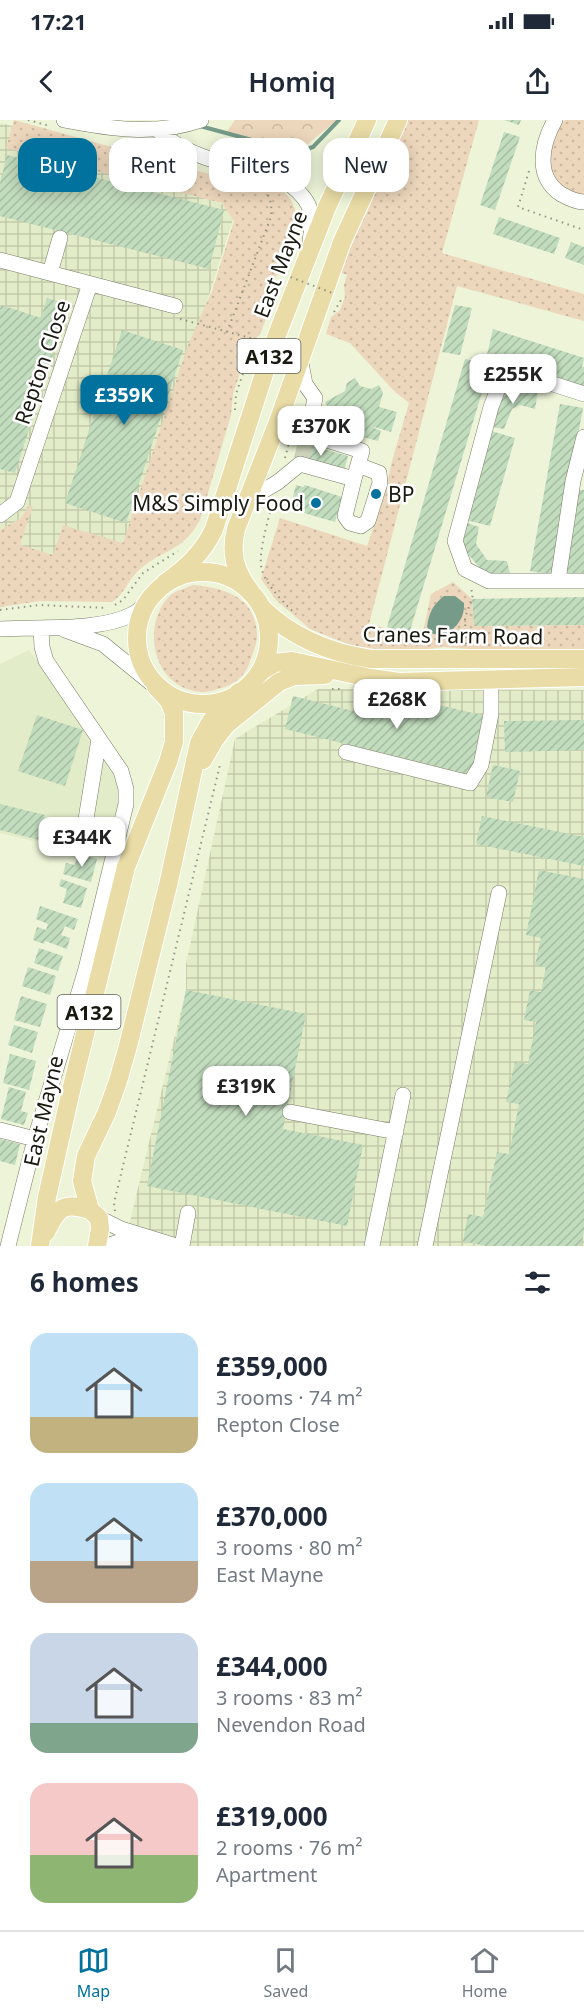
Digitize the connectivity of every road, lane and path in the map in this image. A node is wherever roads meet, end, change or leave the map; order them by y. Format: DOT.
graph roads {
  1 [pos="28,120"];
  2 [pos="367,120"];
  3 [pos="398,120"];
  4 [pos="555,120"];
  5 [pos="195,122"];
  6 [pos="57,123"];
  7 [pos="158,130"];
  8 [pos="266,192"];
  9 [pos="584,202"];
  10 [pos="60,238"];
  11 [pos="0,260"];
  12 [pos="50,273"];
  13 [pos="292,275"];
  14 [pos="90,284"];
  15 [pos="340,290"];
  16 [pos="335,294"];
  17 [pos="173,311"];
  18 [pos="330,314"];
  19 [pos="227,332"];
  20 [pos="300,358"];
  21 [pos="584,394"];
  22 [pos="234,416"];
  23 [pos="293,428"];
  24 [pos="584,437"];
  25 [pos="579,481"];
  26 [pos="278,482"];
  27 [pos="246,501"];
  28 [pos="0,515"];
  29 [pos="180,550"];
  30 [pos="475,574"];
  31 [pos="558,580"];
  32 [pos="584,581"];
  33 [pos="165,584"];
  34 [pos="250,591"];
  35 [pos="150,599"];
  36 [pos="262,608"];
  37 [pos="0,610"];
  38 [pos="300,617"];
  39 [pos="41,628"];
  40 [pos="0,629"];
  41 [pos="467,650"];
  42 [pos="584,659"];
  43 [pos="256,677"];
  44 [pos="584,677"];
  45 [pos="370,678"];
  46 [pos="491,681"];
  47 [pos="156,687"];
  48 [pos="322,688"];
  49 [pos="345,689"];
  50 [pos="239,693"];
  51 [pos="104,745"];
  52 [pos="346,752"];
  53 [pos="220,764"];
  54 [pos="188,795"];
  55 [pos="86,819"];
  56 [pos="499,893"];
  57 [pos="404,1095"];
  58 [pos="290,1112"];
  59 [pos="0,1130"];
  60 [pos="396,1132"];
  61 [pos="35,1139"];
  62 [pos="188,1213"];
  63 [pos="94,1214"];
  64 [pos="119,1216"];
  65 [pos="40,1244"];
  66 [pos="8,1246"];
  67 [pos="97,1246"];
  68 [pos="106,1246"];
  69 [pos="171,1246"];
  70 [pos="176,1246"];
  71 [pos="182,1246"];
  72 [pos="372,1246"];
  73 [pos="425,1246"];
  1 -- 6 [label="path"];
  2 -- 13 [label="main road, East Mayne / A132"];
  3 -- 20 [label="main road, A132"];
  4 -- 9 [label="street"];
  5 -- 7 [label="street"];
  6 -- 7 [label="street"];
  7 -- 13 [label="street"];
  8 -- 19 [label="path"];
  10 -- 12 [label="street"];
  11 -- 12 [label="street, Repton Close"];
  12 -- 14 [label="street, Repton Close"];
  13 -- 16 [label="path, bridge"];
  13 -- 33 [label="main road, East Mayne / A132"];
  14 -- 17 [label="street, Repton Close"];
  14 -- 28 [label="street, Repton Close"];
  15 -- 18 [label="path"];
  17 -- 19 [label="path"];
  19 -- 22 [label="path"];
  20 -- 26 [label="street"];
  20 -- 27 [label="main road, A132"];
  21 -- 30 [label="street"];
  23 -- 26 [label="path"];
  24 -- 25 [label="street"];
  25 -- 31 [label="street"];
  26 -- 27 [label="street"];
  26 -- 38 [label="path"];
  27 -- 34 [label="main road, A132"];
  29 -- 37 [label="path"];
  30 -- 31 [label="street"];
  30 -- 41 [label="path"];
  31 -- 32 [label="street"];
  33 -- 34 [label="main road, A132"];
  33 -- 35 [label="main road, A132"];
  34 -- 36 [label="main road, A132"];
  35 -- 39 [label="street"];
  35 -- 47 [label="main road, A132"];
  36 -- 42 [label="main road, Cranes Farm Road"];
  36 -- 43 [label="main road, A132"];
  39 -- 40 [label="street"];
  39 -- 47 [label="street"];
  39 -- 51 [label="street"];
  43 -- 45 [label="main road, Cranes Farm Road"];
  43 -- 50 [label="main road, A132"];
  44 -- 46 [label="main road, Cranes Farm Road"];
  45 -- 46 [label="main road, Cranes Farm Road"];
  45 -- 54 [label="main road"];
  46 -- 52 [label="street"];
  47 -- 50 [label="main road, A132"];
  47 -- 65 [label="main road, East Mayne / A132"];
  48 -- 49 [label="path"];
  50 -- 54 [label="main road, A132"];
  51 -- 55 [label="street"];
  51 -- 61 [label="street"];
  53 -- 64 [label="path"];
  54 -- 63 [label="main road, A132"];
  56 -- 73 [label="street"];
  57 -- 60 [label="street"];
  58 -- 60 [label="street"];
  59 -- 61 [label="street"];
  60 -- 72 [label="street"];
  61 -- 66 [label="street"];
  62 -- 71 [label="street"];
  63 -- 65 [label="main road, East Mayne / A132"];
  63 -- 67 [label="main road, A132"];
  63 -- 70 [label="street"];
  68 -- 69 [label="street"];
}
